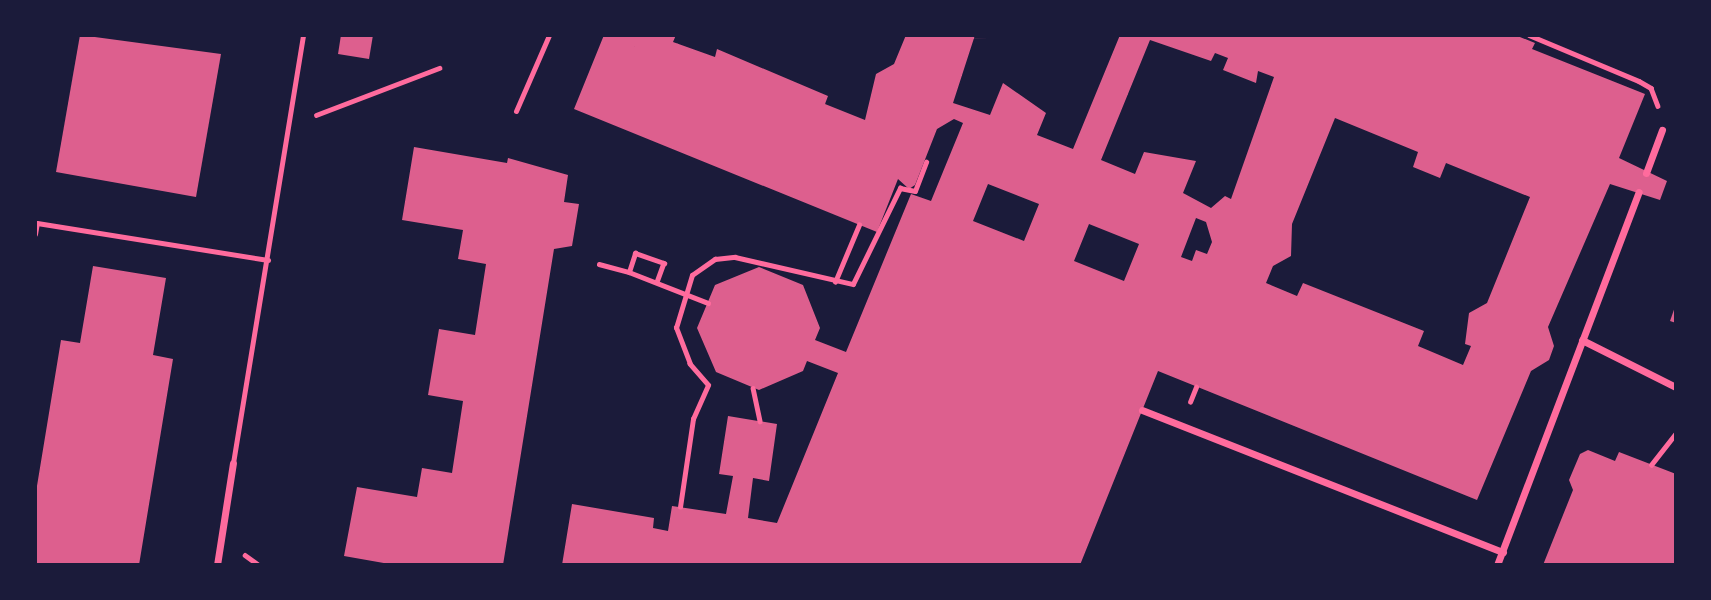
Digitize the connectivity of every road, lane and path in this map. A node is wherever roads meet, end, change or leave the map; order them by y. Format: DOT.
graph roads {
  1 [pos="303,35"];
  2 [pos="549,35"];
  3 [pos="1529,35"];
  4 [pos="439,68"];
  5 [pos="331,109"];
  6 [pos="516,111"];
  7 [pos="1662,130"];
  8 [pos="926,162"];
  9 [pos="1646,173"];
  10 [pos="1639,192"];
  11 [pos="859,225"];
  12 [pos="35,234"];
  13 [pos="268,260"];
  14 [pos="600,264"];
  15 [pos="629,272"];
  16 [pos="657,282"];
  17 [pos="835,282"];
  18 [pos="684,293"];
  19 [pos="708,303"];
  20 [pos="1582,341"];
  21 [pos="1676,387"];
  22 [pos="753,388"];
  23 [pos="1142,410"];
  24 [pos="760,421"];
  25 [pos="1676,433"];
  26 [pos="233,463"];
  27 [pos="1651,464"];
  28 [pos="680,507"];
  29 [pos="1503,552"];
  30 [pos="217,565"];
  31 [pos="1098,565"];
  32 [pos="1138,565"];
  33 [pos="1497,565"];
  1 -- 13 [label="lane"];
  2 -- 6 [label="lane"];
  3 -- 7 [label="path"];
  4 -- 5 [label="path"];
  7 -- 9 [label="street"];
  8 -- 17 [label="path"];
  10 -- 20 [label="street"];
  11 -- 17 [label="path"];
  12 -- 13 [label="lane"];
  13 -- 26 [label="lane"];
  14 -- 15 [label="path"];
  15 -- 16 [label="path"];
  15 -- 16 [label="path"];
  16 -- 18 [label="path"];
  17 -- 18 [label="path"];
  18 -- 19 [label="path"];
  18 -- 28 [label="path"];
  20 -- 21 [label="street"];
  20 -- 29 [label="street"];
  22 -- 24 [label="path"];
  23 -- 29 [label="street"];
  25 -- 27 [label="path"];
  26 -- 30 [label="street"];
  29 -- 33 [label="street"];
  31 -- 32 [label="path"];
}
